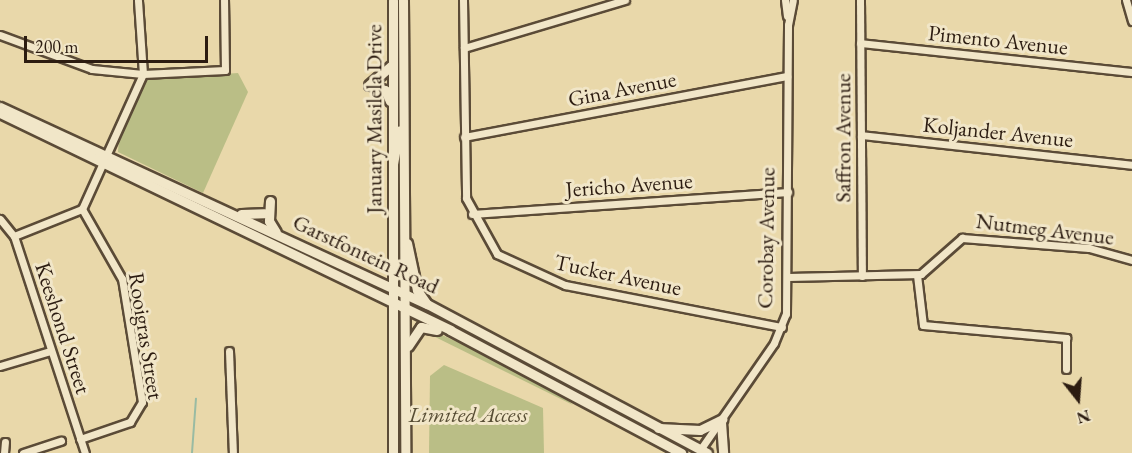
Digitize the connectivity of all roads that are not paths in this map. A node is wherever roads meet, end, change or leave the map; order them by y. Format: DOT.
graph roads {
  1 [pos="138,0"];
  2 [pos="224,0"];
  3 [pos="393,0"];
  4 [pos="403,0"];
  5 [pos="463,0"];
  6 [pos="625,0"];
  7 [pos="785,0"];
  8 [pos="793,0"];
  9 [pos="860,0"];
  10 [pos="1126,0"];
  11 [pos="788,19"];
  12 [pos="1132,21"];
  13 [pos="0,35"];
  14 [pos="860,43"];
  15 [pos="464,48"];
  16 [pos="404,57"];
  17 [pos="393,62"];
  18 [pos="1132,72"];
  19 [pos="143,74"];
  20 [pos="787,76"];
  21 [pos="393,84"];
  22 [pos="0,107"];
  23 [pos="405,109"];
  24 [pos="0,113"];
  25 [pos="393,121"];
  26 [pos="861,135"];
  27 [pos="464,137"];
  28 [pos="107,156"];
  29 [pos="103,165"];
  30 [pos="1132,165"];
  31 [pos="392,166"];
  32 [pos="788,192"];
  33 [pos="270,201"];
  34 [pos="82,209"];
  35 [pos="232,213"];
  36 [pos="264,213"];
  37 [pos="472,214"];
  38 [pos="0,219"];
  39 [pos="14,236"];
  40 [pos="280,236"];
  41 [pos="405,241"];
  42 [pos="1132,260"];
  43 [pos="917,275"];
  44 [pos="788,276"];
  45 [pos="862,276"];
  46 [pos="394,290"];
  47 [pos="405,294"];
  48 [pos="394,304"];
  49 [pos="427,304"];
  50 [pos="405,309"];
  51 [pos="782,327"];
  52 [pos="450,330"];
  53 [pos="406,349"];
  54 [pos="50,351"];
  55 [pos="229,351"];
  56 [pos="0,366"];
  57 [pos="1066,369"];
  58 [pos="722,420"];
  59 [pos="658,428"];
  60 [pos="80,439"];
  61 [pos="61,441"];
  62 [pos="4,442"];
  63 [pos="704,452"];
  64 [pos="4,453"];
  65 [pos="23,453"];
  66 [pos="85,453"];
  67 [pos="233,453"];
  68 [pos="393,453"];
  69 [pos="405,453"];
  70 [pos="681,453"];
  71 [pos="723,453"];
  1 -- 19 [label="street"];
  2 -- 19 [label="street"];
  3 -- 17 [label="main road, January Masilela Drive"];
  4 -- 16 [label="main road, January Masilela Drive"];
  5 -- 15 [label="street, Tucker Avenue"];
  6 -- 15 [label="street"];
  7 -- 11 [label="street, Corobay Avenue"];
  8 -- 11 [label="street, Corobay Avenue"];
  9 -- 14 [label="street, Saffron Avenue"];
  10 -- 12 [label="street"];
  11 -- 20 [label="street, Corobay Avenue"];
  13 -- 19 [label="street"];
  14 -- 18 [label="street, Pimento Avenue"];
  14 -- 26 [label="street, Saffron Avenue"];
  15 -- 27 [label="street, Tucker Avenue"];
  16 -- 21 [label="main road"];
  16 -- 23 [label="main road, January Masilela Drive"];
  17 -- 21 [label="main road, January Masilela Drive"];
  17 -- 25 [label="main road"];
  19 -- 28 [label="street"];
  20 -- 27 [label="street, Gina Avenue"];
  20 -- 32 [label="street, Corobay Avenue"];
  21 -- 25 [label="main road, January Masilela Drive"];
  22 -- 28 [label="main road, Garstfontein Road"];
  23 -- 31 [label="main road"];
  23 -- 41 [label="main road, January Masilela Drive"];
  24 -- 29 [label="main road, Garstfontein Road"];
  25 -- 31 [label="main road, January Masilela Drive"];
  26 -- 30 [label="street, Koljander Avenue"];
  26 -- 45 [label="street, Saffron Avenue"];
  27 -- 37 [label="street, Tucker Avenue"];
  28 -- 29 [label="street"];
  28 -- 35 [label="main road, Garstfontein Road"];
  29 -- 34 [label="street"];
  29 -- 48 [label="main road, Garstfontein Road"];
  31 -- 46 [label="main road, January Masilela Drive"];
  32 -- 37 [label="street, Jericho Avenue"];
  32 -- 44 [label="street, Corobay Avenue"];
  33 -- 40 [label="main road"];
  34 -- 39 [label="street"];
  34 -- 60 [label="street, Rooigras Street"];
  35 -- 36 [label="main road"];
  35 -- 40 [label="main road, Garstfontein Road"];
  37 -- 51 [label="street, Tucker Avenue"];
  38 -- 39 [label="street, Keeshond Street"];
  39 -- 54 [label="street, Keeshond Street"];
  40 -- 46 [label="main road, Garstfontein Road"];
  41 -- 47 [label="main road, January Masilela Drive"];
  41 -- 49 [label="main road"];
  42 -- 43 [label="street, Nutmeg Avenue"];
  43 -- 45 [label="street"];
  43 -- 57 [label="street"];
  44 -- 45 [label="street"];
  44 -- 51 [label="street, Corobay Avenue"];
  46 -- 47 [label="main road, Garstfontein Road"];
  46 -- 48 [label="main road, January Masilela Drive"];
  47 -- 49 [label="main road, Garstfontein Road"];
  47 -- 50 [label="main road, January Masilela Drive"];
  48 -- 50 [label="main road, Garstfontein Road"];
  48 -- 68 [label="main road, January Masilela Drive"];
  49 -- 59 [label="main road, Garstfontein Road"];
  50 -- 52 [label="main road, Garstfontein Road"];
  50 -- 53 [label="main road, January Masilela Drive"];
  51 -- 58 [label="street, Corobay Avenue"];
  52 -- 53 [label="main road"];
  52 -- 70 [label="main road, Garstfontein Road"];
  53 -- 69 [label="main road, January Masilela Drive"];
  54 -- 56 [label="street"];
  54 -- 60 [label="street, Keeshond Street"];
  55 -- 67 [label="street"];
  58 -- 59 [label="main road"];
  58 -- 63 [label="street, Corobay Avenue"];
  58 -- 71 [label="main road"];
  59 -- 63 [label="main road, Garstfontein Road"];
  60 -- 66 [label="street, Keeshond Street"];
  61 -- 65 [label="street"];
  62 -- 64 [label="street"];
}
